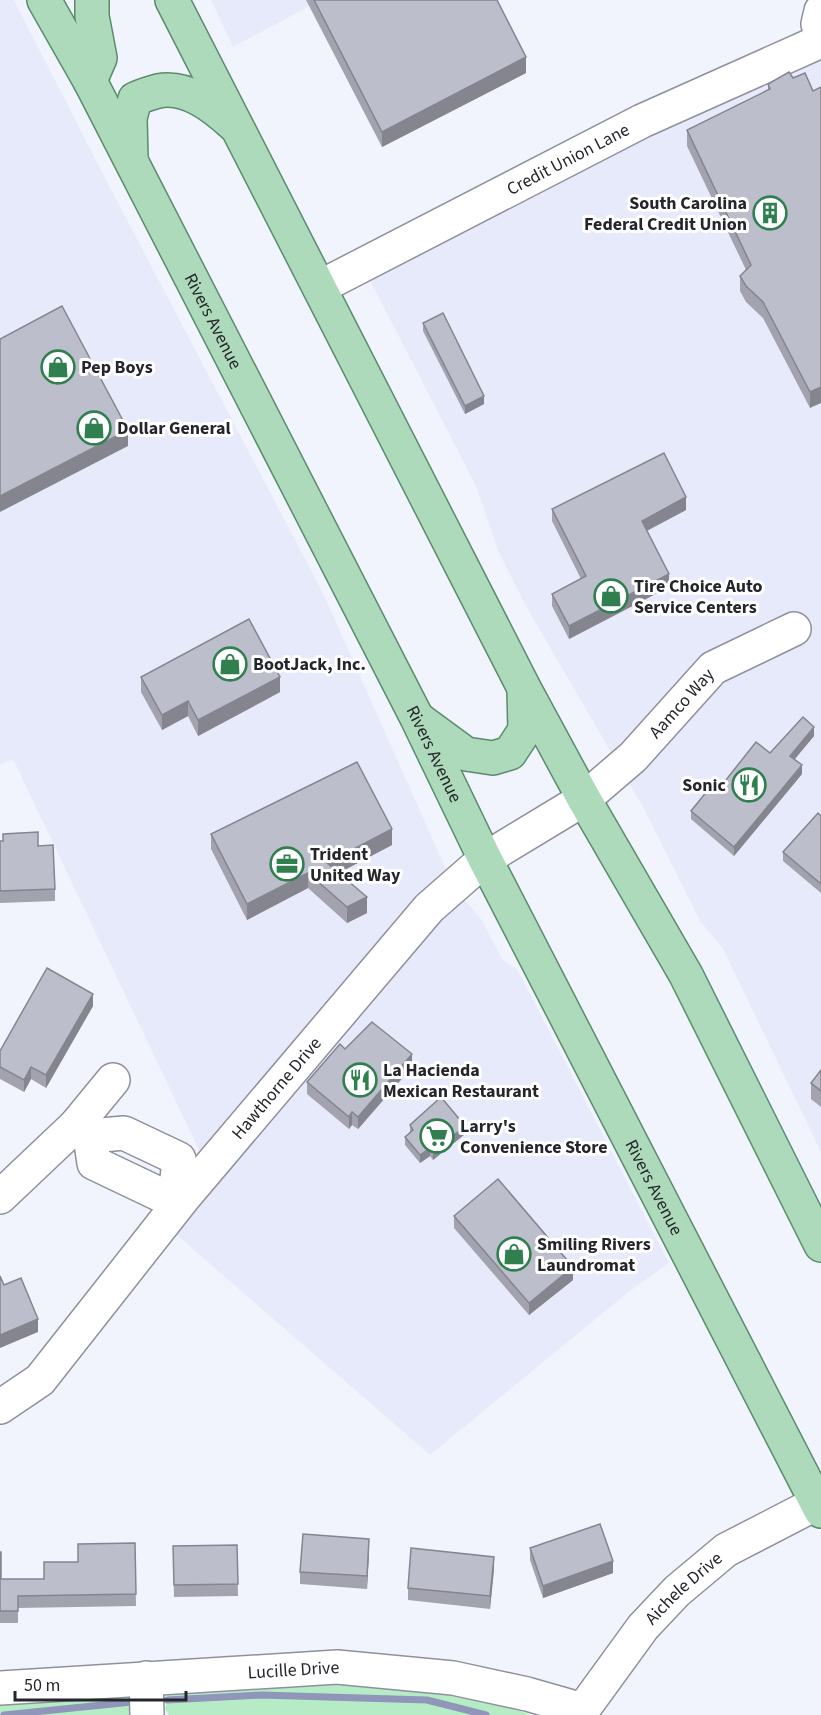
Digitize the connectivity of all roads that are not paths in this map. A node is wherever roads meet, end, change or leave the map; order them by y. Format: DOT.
graph roads {
  1 [pos="44,0"];
  2 [pos="92,0"];
  3 [pos="172,0"];
  4 [pos="821,11"];
  5 [pos="821,34"];
  6 [pos="821,41"];
  7 [pos="90,81"];
  8 [pos="240,130"];
  9 [pos="131,162"];
  10 [pos="320,287"];
  11 [pos="794,629"];
  12 [pos="524,688"];
  13 [pos="417,718"];
  14 [pos="584,799"];
  15 [pos="485,860"];
  16 [pos="113,1080"];
  17 [pos="83,1131"];
  18 [pos="180,1193"];
  19 [pos="0,1197"];
  20 [pos="821,1245"];
  21 [pos="0,1407"];
  22 [pos="820,1505"];
  23 [pos="146,1678"];
  24 [pos="0,1688"];
  25 [pos="581,1713"];
  26 [pos="147,1715"];
  1 -- 7 [label="main road, Rivers Avenue"];
  2 -- 7 [label="main road"];
  3 -- 8 [label="main road"];
  4 -- 5 [label="street"];
  6 -- 10 [label="street, Credit Union Lane"];
  7 -- 9 [label="main road, Rivers Avenue"];
  8 -- 9 [label="main road"];
  8 -- 10 [label="main road"];
  9 -- 13 [label="main road, Rivers Avenue"];
  10 -- 12 [label="main road"];
  11 -- 14 [label="street, Aamco Way"];
  12 -- 13 [label="main road"];
  12 -- 14 [label="main road"];
  13 -- 15 [label="main road, Rivers Avenue"];
  14 -- 15 [label="street, Hawthorne Drive"];
  14 -- 20 [label="main road"];
  15 -- 18 [label="street, Hawthorne Drive"];
  15 -- 22 [label="main road, Rivers Avenue"];
  16 -- 17 [label="street"];
  17 -- 18 [label="street"];
  17 -- 19 [label="street"];
  18 -- 21 [label="street, Hawthorne Drive"];
  22 -- 25 [label="street, Aichele Drive"];
  23 -- 24 [label="street, Lucille Drive"];
  23 -- 25 [label="street, Lucille Drive"];
  23 -- 26 [label="street"];
}
